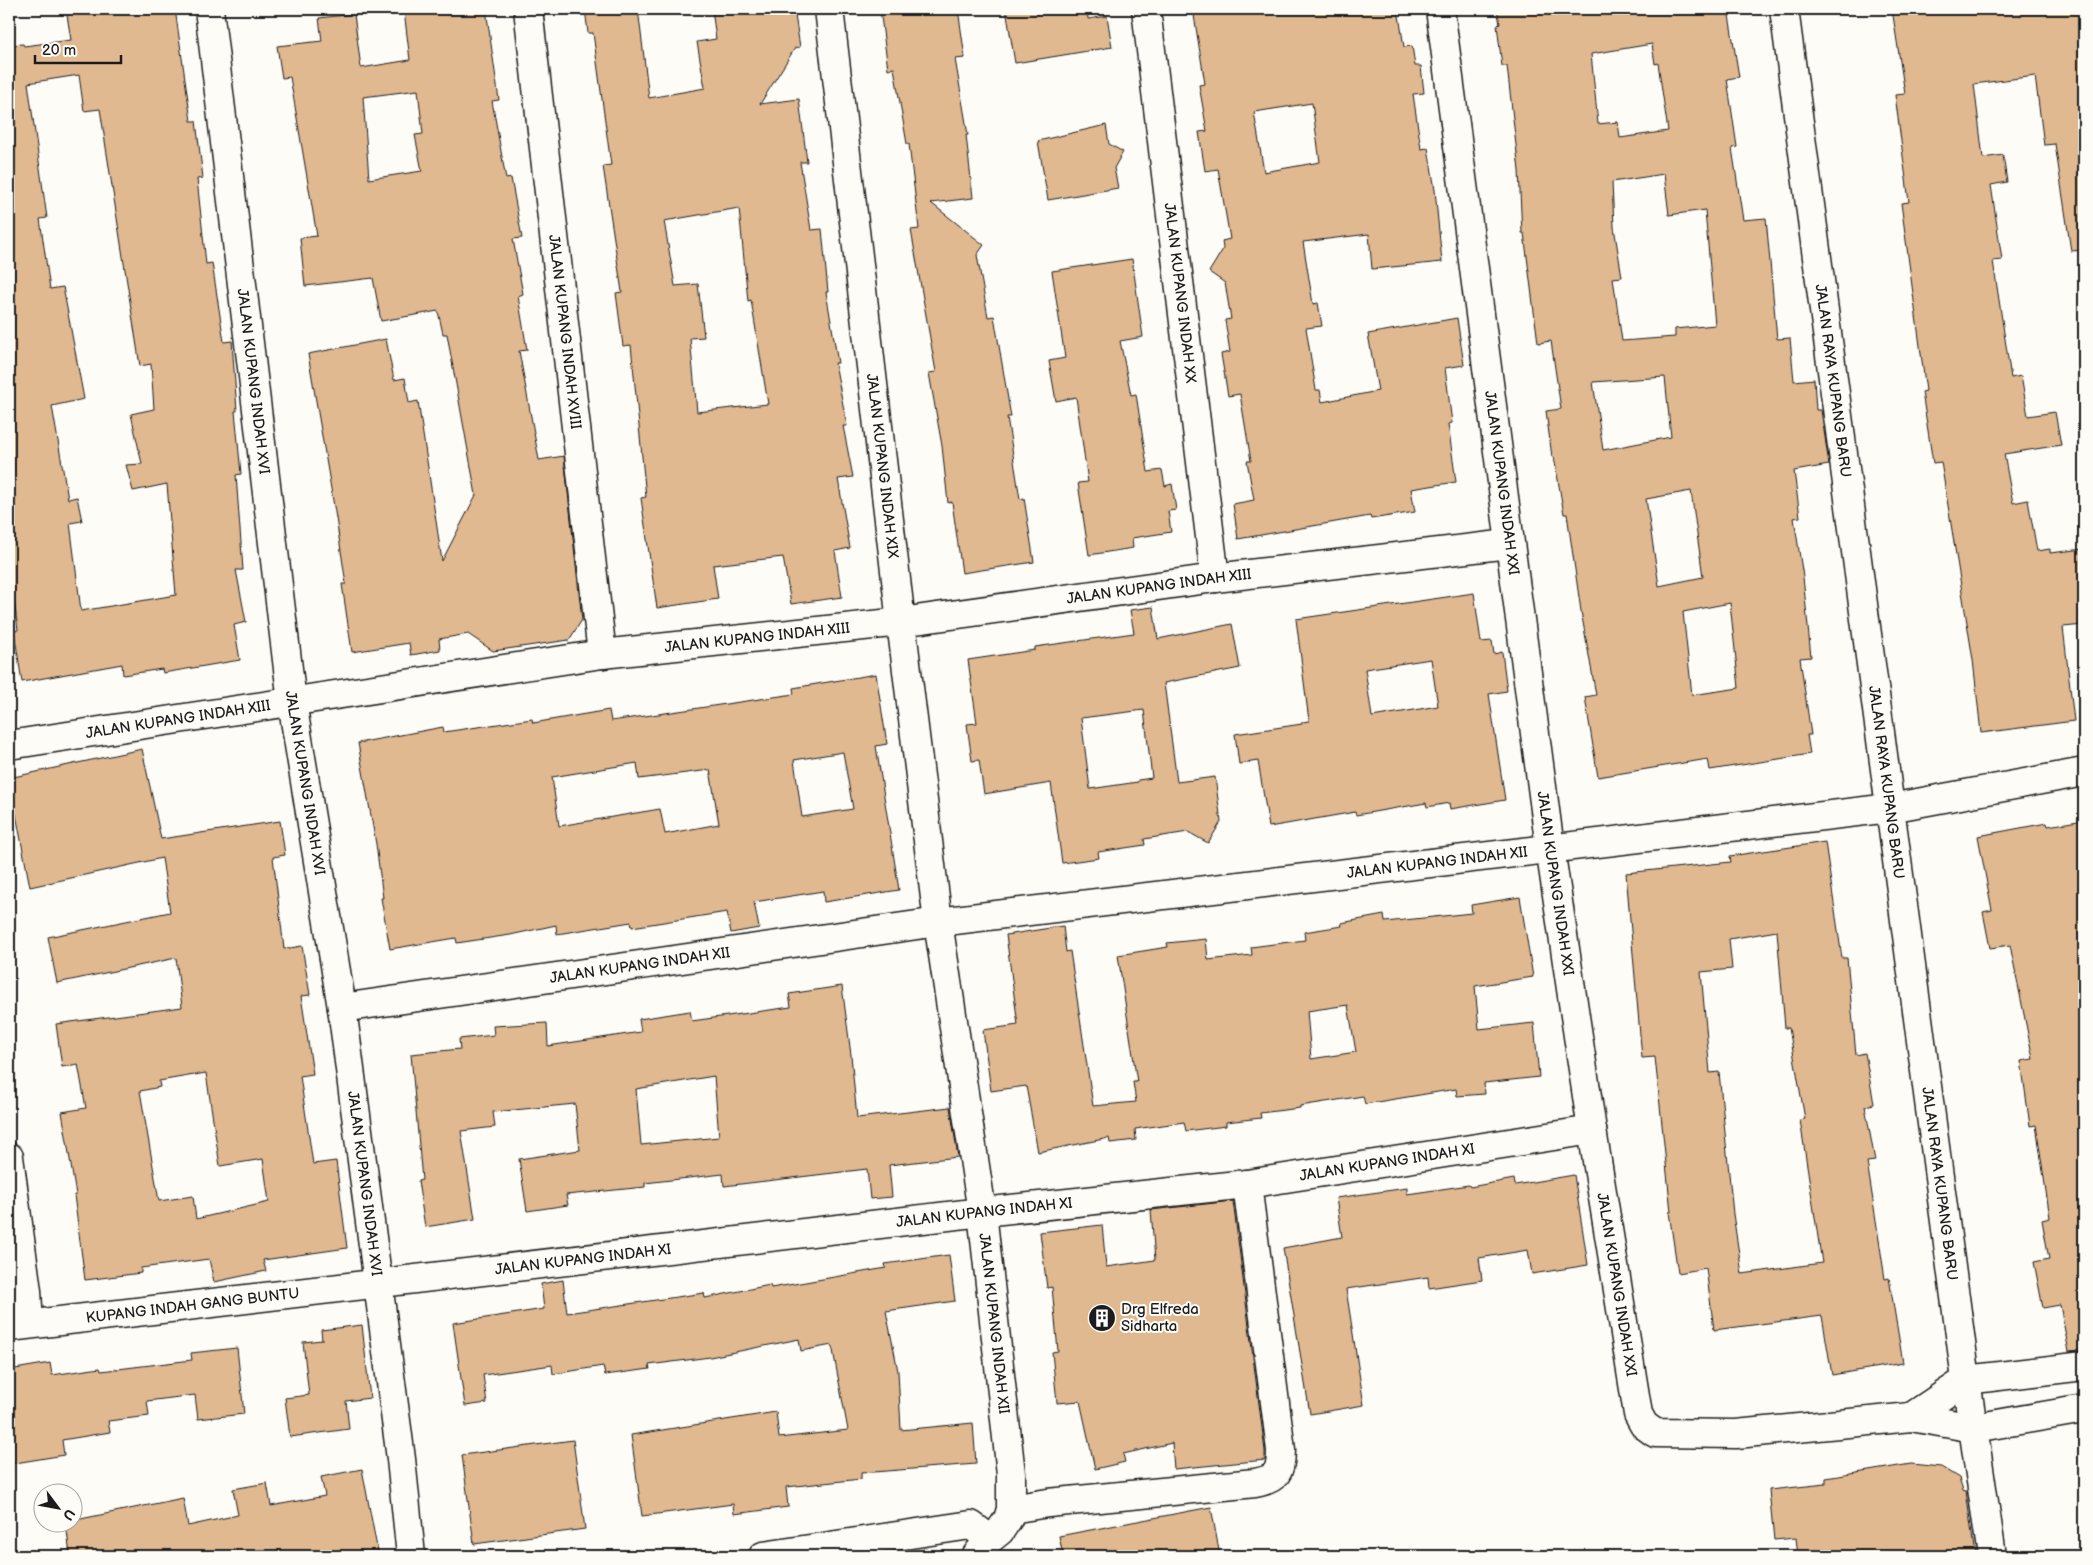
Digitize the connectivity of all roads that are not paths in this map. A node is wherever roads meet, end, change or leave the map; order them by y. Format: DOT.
graph roads {
  1 [pos="209,9"];
  2 [pos="528,9"];
  3 [pos="829,9"];
  4 [pos="1146,9"];
  5 [pos="1440,9"];
  6 [pos="1784,9"];
  7 [pos="1509,544"];
  8 [pos="1215,578"];
  9 [pos="901,622"];
  10 [pos="602,654"];
  11 [pos="292,702"];
  12 [pos="9,745"];
  13 [pos="2084,772"];
  14 [pos="1890,808"];
  15 [pos="1550,848"];
  16 [pos="938,922"];
  17 [pos="342,1008"];
  18 [pos="1592,1130"];
  19 [pos="9,1157"];
  20 [pos="1247,1184"];
  21 [pos="982,1212"];
  22 [pos="377,1283"];
  23 [pos="19,1326"];
  24 [pos="2084,1366"];
  25 [pos="1966,1380"];
  26 [pos="2084,1409"];
  27 [pos="1911,1417"];
  28 [pos="1974,1428"];
  29 [pos="1011,1509"];
  30 [pos="983,1548"];
  31 [pos="411,1556"];
  32 [pos="763,1556"];
  33 [pos="1992,1556"];
  1 -- 11 [label="street, JALAN KUPANG INDAH XVI"];
  2 -- 10 [label="street, JALAN KUPANG INDAH XVIII"];
  3 -- 9 [label="street, JALAN KUPANG INDAH XIX"];
  4 -- 8 [label="street, JALAN KUPANG INDAH XX"];
  5 -- 7 [label="street, JALAN KUPANG INDAH XXI"];
  6 -- 14 [label="street, JALAN RAYA KUPANG BARU"];
  7 -- 8 [label="street, JALAN KUPANG INDAH XIII"];
  7 -- 15 [label="street, JALAN KUPANG INDAH XXI"];
  8 -- 9 [label="street, JALAN KUPANG INDAH XIII"];
  9 -- 10 [label="street, JALAN KUPANG INDAH XIII"];
  9 -- 16 [label="street, JALAN KUPANG INDAH XIX"];
  10 -- 11 [label="street, JALAN KUPANG INDAH XIII"];
  11 -- 12 [label="street, JALAN KUPANG INDAH XIII"];
  11 -- 17 [label="street, JALAN KUPANG INDAH XVI"];
  13 -- 14 [label="street, JALAN KUPANG INDAH XII"];
  14 -- 15 [label="street, JALAN KUPANG INDAH XII"];
  14 -- 25 [label="street, JALAN RAYA KUPANG BARU"];
  15 -- 16 [label="street, JALAN KUPANG INDAH XII"];
  15 -- 18 [label="street, JALAN KUPANG INDAH XXI"];
  16 -- 17 [label="street, JALAN KUPANG INDAH XII"];
  16 -- 21 [label="street, JALAN KUPANG INDAH XII"];
  17 -- 22 [label="street, JALAN KUPANG INDAH XVI"];
  18 -- 20 [label="street, JALAN KUPANG INDAH XI"];
  18 -- 27 [label="street, JALAN KUPANG INDAH XXI"];
  19 -- 23 [label="street"];
  20 -- 21 [label="street, JALAN KUPANG INDAH XI"];
  20 -- 29 [label="street"];
  21 -- 22 [label="street, JALAN KUPANG INDAH XI"];
  21 -- 29 [label="street, JALAN KUPANG INDAH XII"];
  22 -- 23 [label="street, KUPANG INDAH GANG BUNTU"];
  22 -- 31 [label="street, JALAN KUPANG INDAH XVI"];
  24 -- 25 [label="street"];
  25 -- 27 [label="street"];
  25 -- 28 [label="street, JALAN RAYA KUPANG BARU"];
  26 -- 28 [label="street, JALAN KUPANG INDAH XXI"];
  27 -- 28 [label="street, JALAN KUPANG INDAH XXI"];
  28 -- 33 [label="street, JALAN RAYA KUPANG BARU"];
  29 -- 30 [label="street, JALAN KUPANG INDAH XII"];
  30 -- 32 [label="street"];
}
